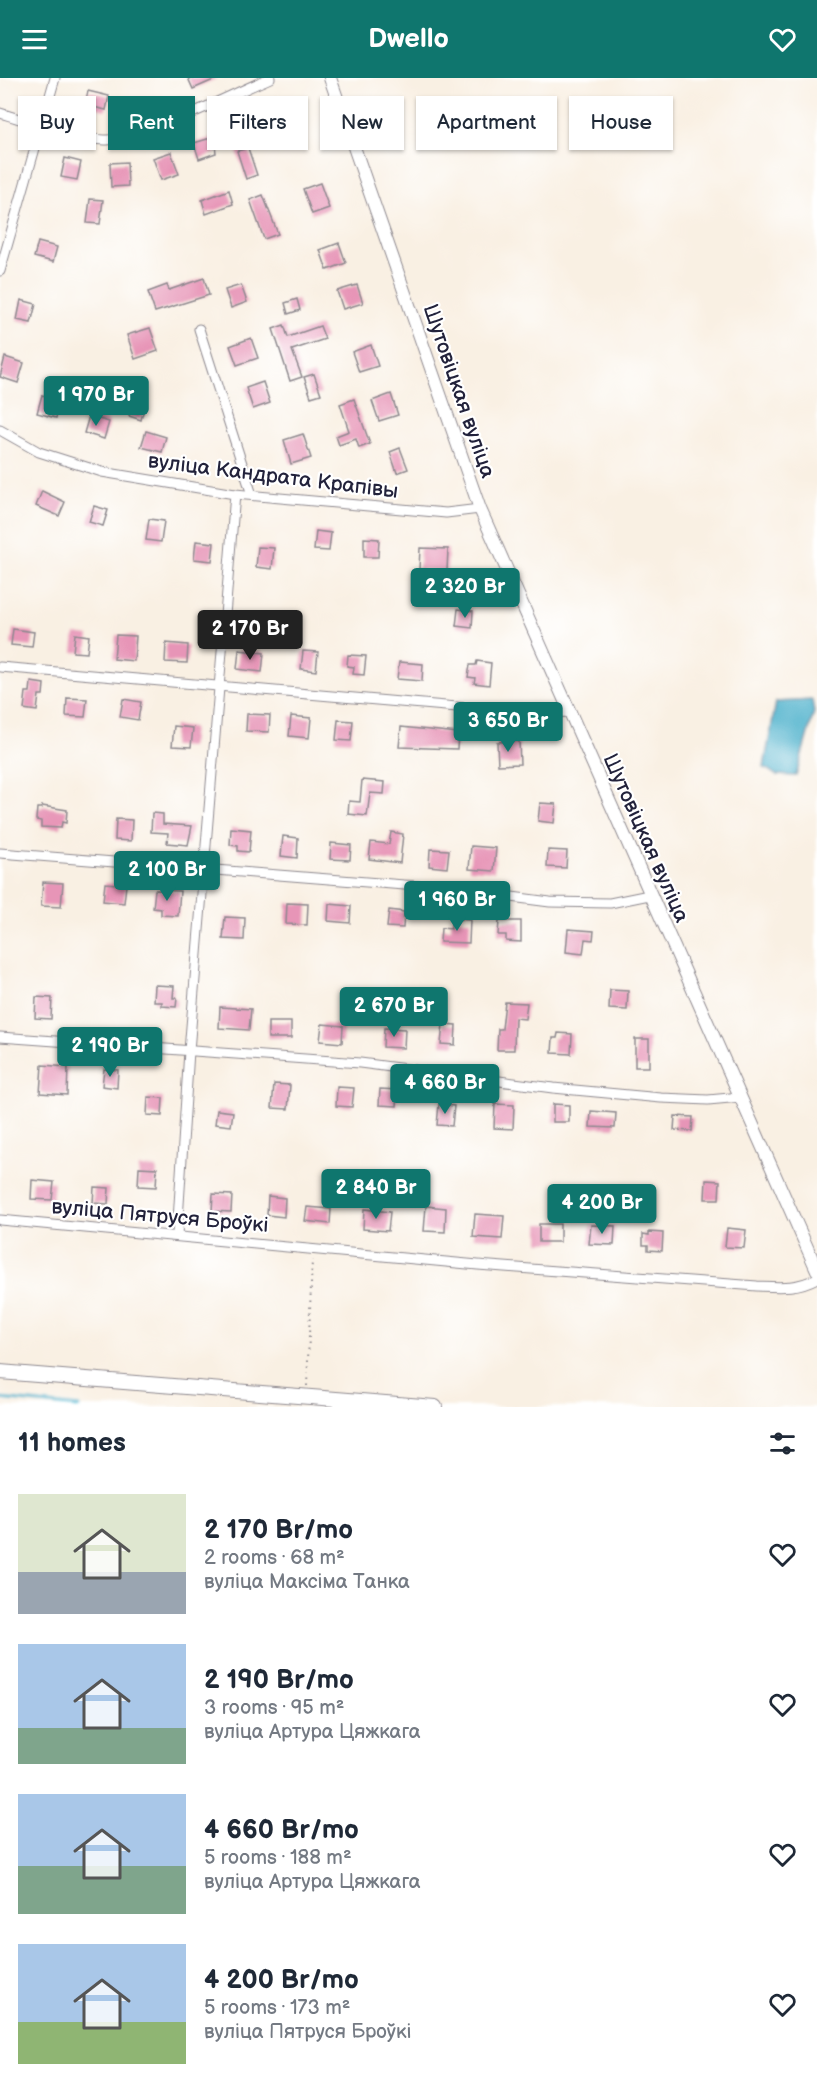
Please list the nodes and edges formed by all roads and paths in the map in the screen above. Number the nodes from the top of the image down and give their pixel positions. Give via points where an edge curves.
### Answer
1 (55, 78) edge
2 (270, 78) edge
3 (330, 78) edge
4 (50, 96) edge
5 (0, 113) edge
6 (18, 118) edge
7 (96, 138) edge
8 (34, 150) edge
9 (0, 271) edge
10 (199, 329) dead end
11 (0, 430) edge
12 (235, 494) junction
13 (252, 495) junction
14 (480, 509) junction
15 (0, 667) edge
16 (217, 687) junction
17 (568, 712) junction
18 (0, 853) edge
19 (204, 871) junction
20 (649, 895) junction
21 (0, 1037) edge
22 (189, 1051) junction
23 (741, 1096) junction
24 (0, 1220) edge
25 (177, 1236) junction
26 (312, 1248) junction
27 (817, 1270) edge
28 (817, 1278) edge
29 (0, 1372) edge
30 (306, 1396) junction
31 (435, 1407) edge

1 - 4 street
2 - 7 street via 156,126 107,140
3 - 14 main road, Шутовіцкая вуліца
5 - 6 street
8 - 9 street
10 - 13 street
11 - 12 street, вуліца Кандрата Крапівы via 39,452 80,466
12 - 13 street, вуліца Кандрата Крапівы
12 - 16 street
13 - 14 street, вуліца Кандрата Крапівы via 446,513
14 - 17 main road, Шутовіцкая вуліца
15 - 16 street
16 - 17 street via 537,714
16 - 19 street
17 - 20 main road, Шутовіцкая вуліца
18 - 19 street
19 - 20 street via 442,888 550,902 610,903
19 - 22 street
20 - 23 main road, Шутовіцкая вуліца
21 - 22 street
22 - 23 street via 360,1063 661,1098 708,1100
22 - 25 street
23 - 27 main road, Шутовіцкая вуліца
24 - 25 street, вуліца Пятруся Броўкі
25 - 26 street, вуліца Пятруся Броўкі
26 - 28 street, вуліца Пятруся Броўкі via 478,1265 789,1288
26 - 30 path
29 - 30 main road
30 - 31 main road

